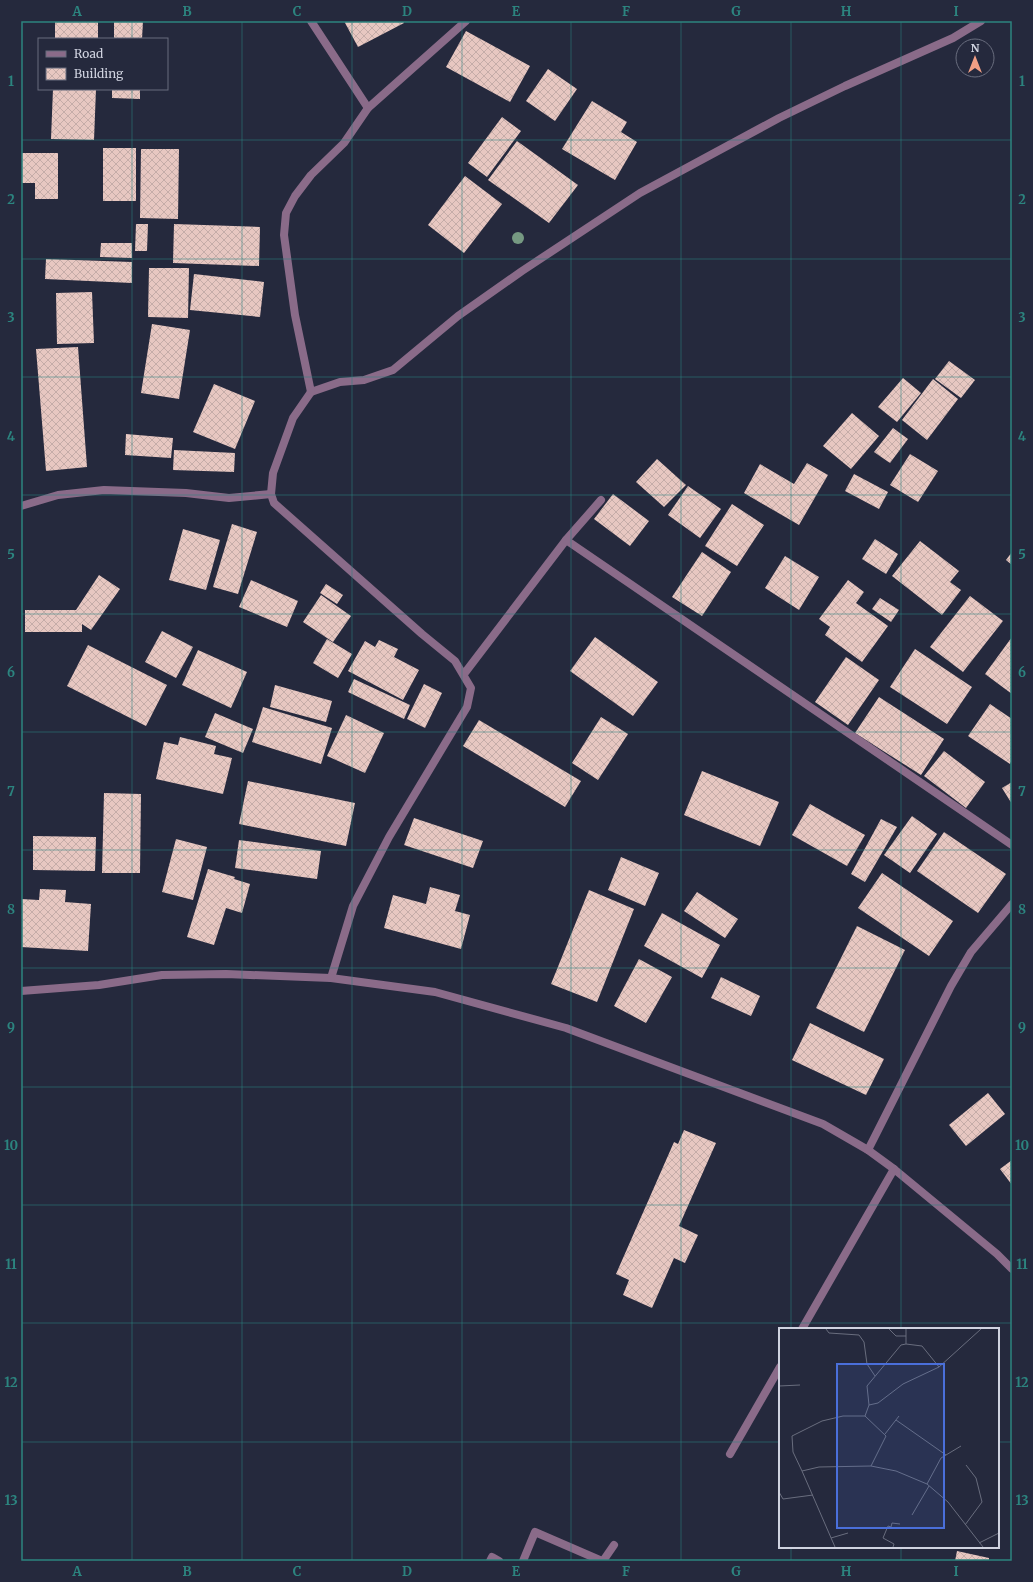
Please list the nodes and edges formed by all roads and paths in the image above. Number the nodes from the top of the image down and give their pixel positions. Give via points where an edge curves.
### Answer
1 (311, 21) edge
2 (466, 21) edge
3 (981, 21) edge
4 (368, 108) junction
5 (311, 392) junction
6 (271, 494) junction
7 (601, 500) dead end
8 (21, 506) edge
9 (566, 540) junction
10 (464, 674) junction
11 (1012, 845) edge
12 (1012, 904) edge
13 (331, 978) junction
14 (21, 991) edge
15 (868, 1150) junction
16 (894, 1169) junction
17 (1012, 1269) edge
18 (803, 1328) edge
19 (779, 1369) edge
20 (730, 1454) dead end
21 (614, 1545) dead end
22 (490, 1561) edge
23 (499, 1561) edge
24 (523, 1561) edge
25 (602, 1561) edge

1 - 4 street
2 - 4 street
3 - 5 street via 953,38 779,118 640,193 458,316 393,370 364,380 340,382
4 - 5 street via 344,143 311,175 286,213 284,235 295,315
5 - 6 street via 293,418 273,473
6 - 8 street via 229,498 186,493 104,490 58,495
6 - 10 street via 274,503 455,661
7 - 9 street
9 - 10 street
9 - 11 street
10 - 13 street via 471,688 467,707 389,837 353,906
12 - 15 street via 971,952 951,986
13 - 14 street via 162,974 99,985
13 - 15 street via 435,992 566,1028 823,1124
15 - 16 street
16 - 17 street
16 - 18 street
19 - 20 street
21 - 25 street
22 - 23 street via 492,1557
24 - 25 street via 535,1532

